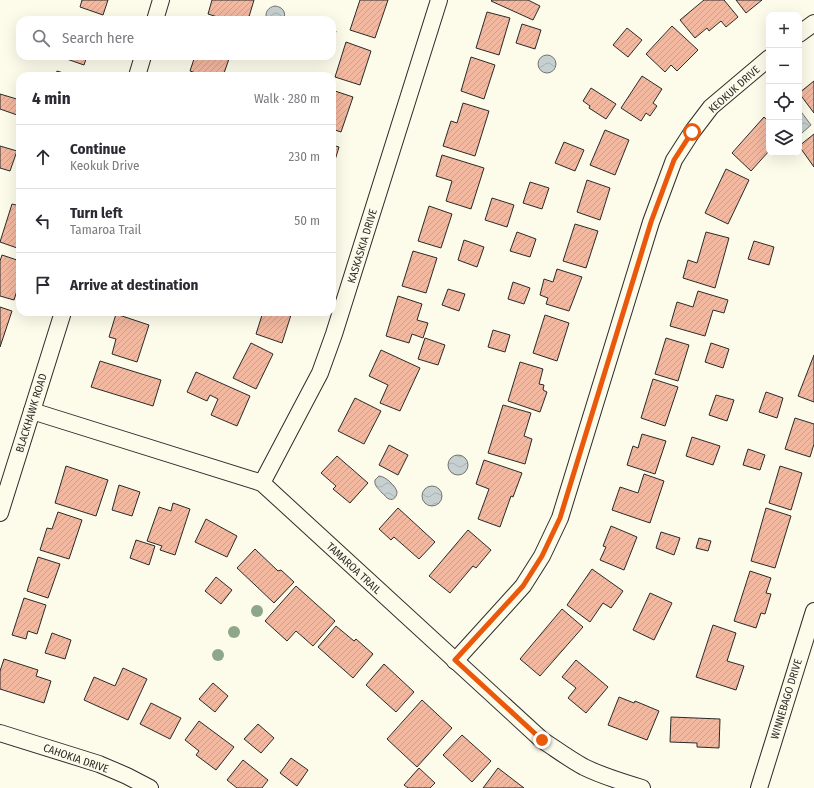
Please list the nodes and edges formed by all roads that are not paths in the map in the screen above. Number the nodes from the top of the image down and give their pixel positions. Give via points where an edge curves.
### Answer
1 (161, 0) edge
2 (439, 0) edge
3 (156, 16) edge
4 (814, 23) edge
5 (802, 32) edge
6 (142, 60) edge
7 (766, 61) edge
8 (138, 72) edge
9 (62, 316) edge
10 (32, 411) junction
11 (262, 483) junction
12 (0, 513) edge
13 (814, 611) edge
14 (455, 660) junction
15 (0, 733) edge
16 (150, 788) edge
17 (642, 788) edge
18 (759, 788) edge

1 - 3 street
2 - 11 street, KASKASKIA DRIVE via 320,373
4 - 5 street
6 - 8 street
7 - 14 street, KEOKUK DRIVE via 711,107 674,160 651,222 560,518 542,556 523,586
9 - 10 street, BLACKHAWK ROAD
10 - 11 street, TAMAROA TRAIL
10 - 12 street, BLACKHAWK ROAD
11 - 14 street, TAMAROA TRAIL
13 - 18 street, WINNEBAGO DRIVE
14 - 17 street, TAMAROA TRAIL via 542,740 564,756 610,778
15 - 16 street, CAHOKIA DRIVE via 99,764

